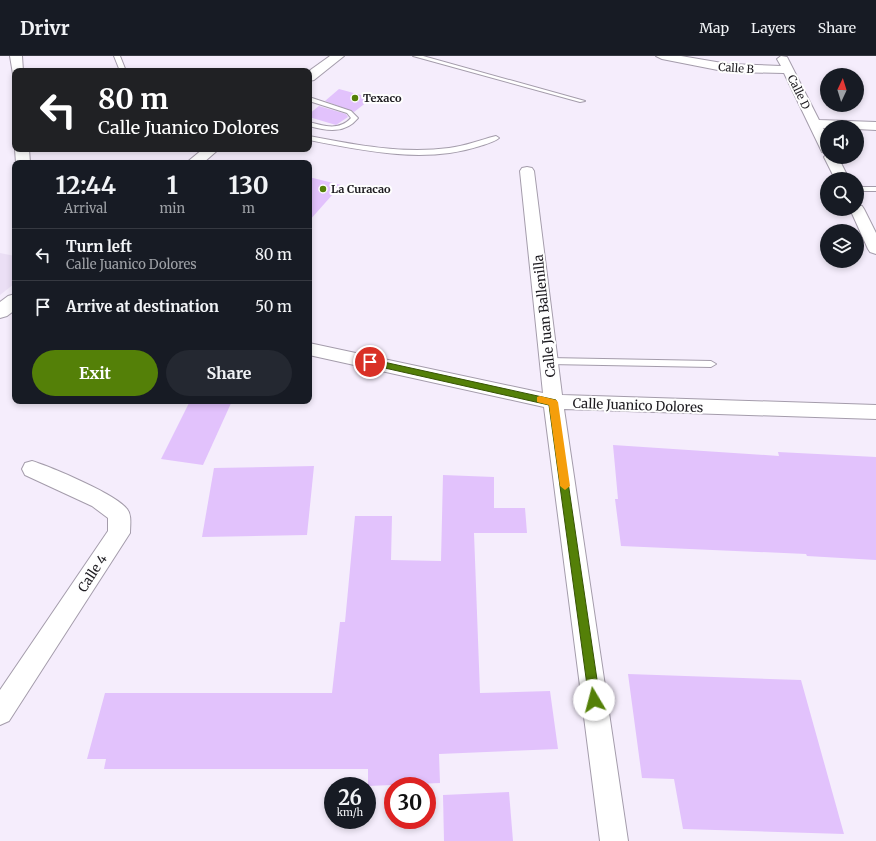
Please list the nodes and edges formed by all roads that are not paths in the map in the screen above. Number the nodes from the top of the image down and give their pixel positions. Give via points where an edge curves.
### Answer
1 (16, 56) edge
2 (117, 56) edge
3 (338, 56) edge
4 (416, 56) edge
5 (662, 56) edge
6 (782, 56) edge
7 (678, 58) edge
8 (17, 68) edge
9 (122, 68) edge
10 (788, 70) junction
11 (312, 75) edge
12 (312, 100) edge
13 (582, 101) dead end
14 (815, 124) junction
15 (312, 125) edge
16 (876, 126) edge
17 (820, 134) edge
18 (496, 138) dead end
19 (312, 139) edge
20 (209, 152) edge
21 (201, 160) edge
22 (528, 171) dead end
23 (864, 189) edge
24 (876, 189) edge
25 (860, 216) edge
26 (876, 249) edge
27 (12, 302) edge
28 (0, 312) edge
29 (312, 350) edge
30 (549, 361) junction
31 (711, 364) dead end
32 (553, 402) junction
33 (876, 412) edge
34 (32, 469) dead end
35 (0, 712) edge
36 (614, 841) edge

1 - 8 street
2 - 9 lane
3 - 11 main road
4 - 13 lane
5 - 7 street, Calle B
6 - 10 street, Calle D
7 - 10 street, Calle B via 728,68
10 - 14 street, Calle D
12 - 15 lane via 349,112 355,118 345,127 328,128
14 - 16 street
14 - 17 street, Calle D
18 - 19 lane via 481,144 437,153 390,153
20 - 21 main road
22 - 30 street, Calle Juan Ballenilla
23 - 24 lane
25 - 26 street
27 - 28 main road
29 - 32 street, Calle Juanico Dolores
30 - 31 lane
30 - 32 street, Calle Juan Ballenilla
32 - 33 street, Calle Juanico Dolores
32 - 36 street, Calle Juan Ballenilla
34 - 35 street, Calle 4 via 99,500 119,514 119,533

